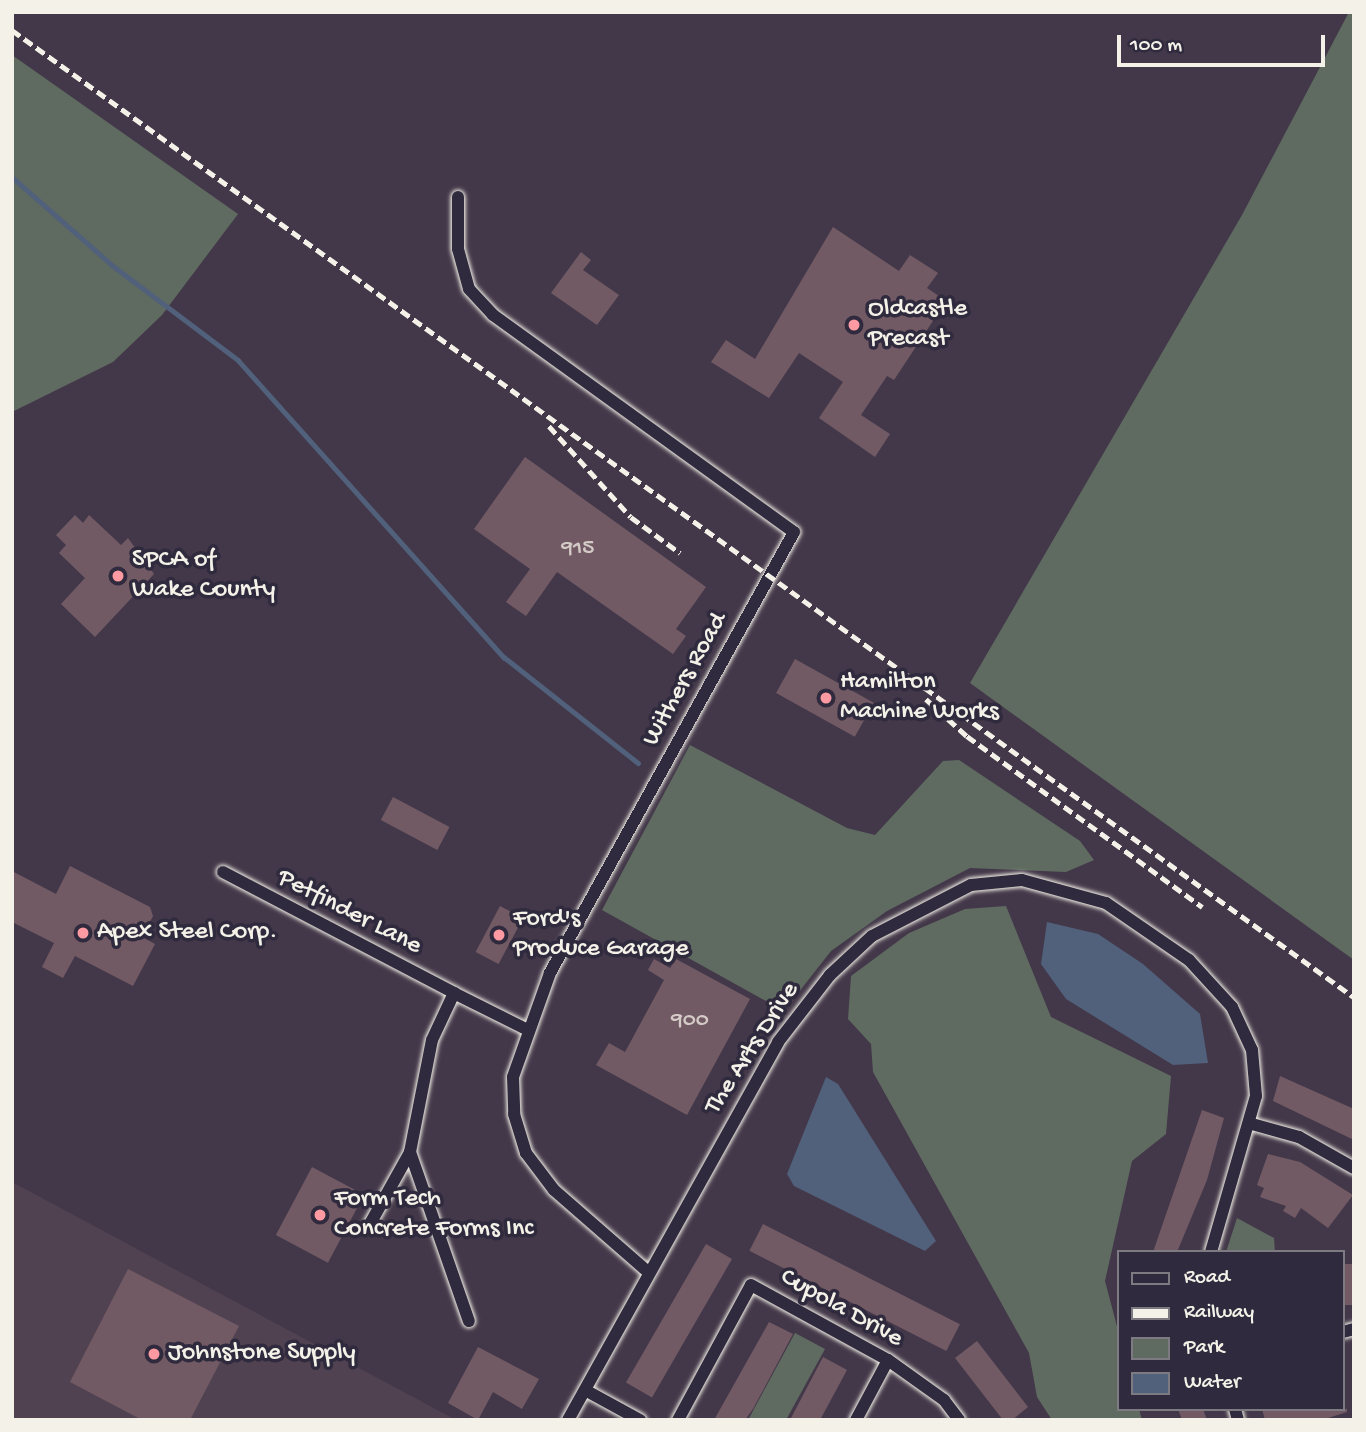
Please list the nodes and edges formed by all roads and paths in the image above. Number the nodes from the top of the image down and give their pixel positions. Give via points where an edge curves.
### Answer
1 (458, 197) dead end
2 (223, 872) dead end
3 (454, 993) junction
4 (526, 1030) junction
5 (1252, 1125) junction
6 (410, 1152) junction
7 (1354, 1168) edge
8 (370, 1224) dead end
9 (1212, 1250) edge
10 (647, 1271) junction
11 (469, 1321) dead end
12 (888, 1360) junction
13 (585, 1391) junction
14 (568, 1420) edge
15 (640, 1420) edge
16 (678, 1420) edge
17 (856, 1420) edge
18 (959, 1420) edge

1 - 4 street, Withers Road via 458,248 469,289 494,315 793,533 550,974
2 - 3 street, Petfinder Lane
3 - 4 street, Petfinder Lane
3 - 6 street via 432,1040
4 - 10 street, Withers Road via 513,1077 514,1114 526,1153 554,1190
5 - 7 street via 1299,1138
5 - 9 street, The Arts Drive
5 - 10 street, The Arts Drive via 1252,1050 1232,1007 1189,960 1106,903 1065,887 1022,880 971,885 872,936 830,975 778,1042
6 - 8 street
6 - 11 street
10 - 13 street, The Arts Drive
12 - 16 street, Cupola Drive via 751,1285
12 - 17 street
12 - 18 street, Cupola Drive via 944,1400
13 - 14 street, The Arts Drive
13 - 15 street

